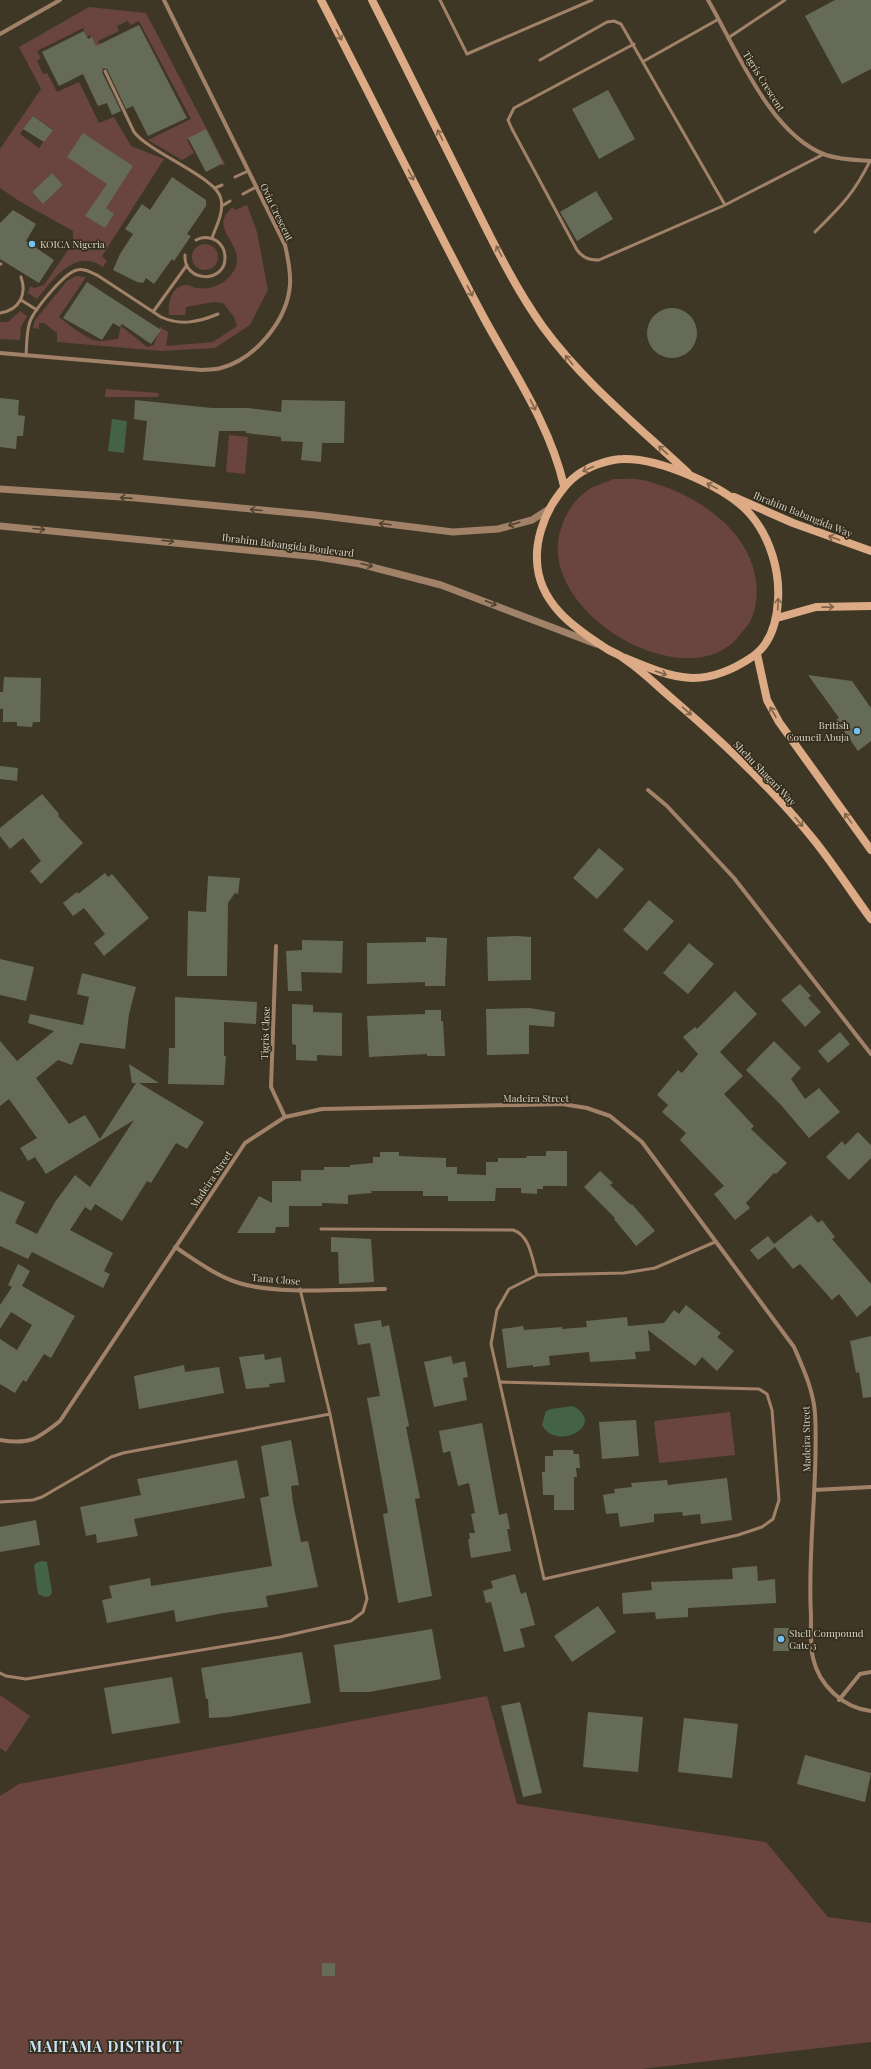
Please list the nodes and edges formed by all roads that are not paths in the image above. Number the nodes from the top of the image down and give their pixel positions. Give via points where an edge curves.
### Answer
1 (60, 0) edge
2 (164, 0) edge
3 (321, 0) edge
4 (372, 0) edge
5 (440, 0) edge
6 (592, 0) edge
7 (785, 0) edge
8 (710, 1) edge
9 (717, 20) junction
10 (0, 34) edge
11 (728, 38) junction
12 (634, 44) junction
13 (540, 60) dead end
14 (644, 61) junction
15 (105, 70) dead end
16 (824, 154) junction
17 (870, 161) edge
18 (248, 171) junction
19 (235, 178) dead end
20 (222, 184) dead end
21 (256, 187) junction
22 (215, 188) junction
23 (243, 194) dead end
24 (230, 201) dead end
25 (725, 205) junction
26 (222, 206) junction
27 (815, 232) dead end
28 (212, 238) junction
29 (196, 240) dead end
30 (185, 255) dead end
31 (186, 265) junction
32 (21, 277) dead end
33 (21, 300) junction
34 (37, 310) junction
35 (153, 312) junction
36 (0, 313) edge
37 (218, 314) dead end
38 (0, 353) edge
39 (26, 356) junction
40 (692, 476) junction
41 (564, 486) junction
42 (0, 489) edge
43 (728, 494) junction
44 (549, 510) junction
45 (0, 526) edge
46 (871, 551) edge
47 (871, 606) edge
48 (777, 618) junction
49 (607, 649) junction
50 (757, 654) junction
51 (625, 658) junction
52 (648, 790) dead end
53 (871, 850) edge
54 (871, 919) edge
55 (276, 946) dead end
56 (871, 1054) edge
57 (285, 1117) junction
58 (321, 1229) dead end
59 (715, 1242) junction
60 (175, 1247) junction
61 (537, 1275) junction
62 (300, 1289) junction
63 (385, 1289) dead end
64 (501, 1382) junction
65 (330, 1414) junction
66 (0, 1440) edge
67 (871, 1487) edge
68 (814, 1490) junction
69 (0, 1502) edge
70 (871, 1672) edge
71 (0, 1673) edge
72 (839, 1700) junction
73 (871, 1711) edge

1 - 10 street
2 - 18 street, Ovia Crescent
3 -> 41 main road via 484,318 526,391 550,439
40 -> 4 main road via 609,402 543,327 487,230
5 - 6 lane via 467,54
7 - 11 lane
8 - 9 street, Tigris Crescent
9 - 11 street, Tigris Crescent
9 - 14 lane
11 - 16 street, Tigris Crescent via 774,116 803,142
12 - 13 lane via 621,24 607,22
12 - 14 lane
12 - 25 lane via 514,108 508,120 577,250 583,257 599,260
14 - 25 lane
15 - 22 lane via 140,140
16 - 17 street, Tigris Crescent via 840,159
16 - 25 lane
17 - 27 lane via 859,184 842,206
18 - 19 lane
18 - 21 street, Ovia Crescent
20 - 22 lane
21 - 23 lane
21 - 39 street, Ovia Crescent via 285,245 290,269 290,287 285,306 276,324 251,353 220,368 202,370
22 - 26 lane via 221,197
24 - 26 lane
26 - 28 lane
28 - 29 lane
28 - 31 lane via 225,253 220,271 202,277 190,271
30 - 31 lane
31 - 35 lane
32 - 33 lane via 24,292
33 - 34 lane
33 - 36 lane via 9,311
34 - 35 lane via 69,273 87,270
34 - 39 lane via 29,325
35 - 37 lane via 171,322 203,320
38 - 39 street, Ovia Crescent
40 -> 41 main road via 660,465 623,459 590,467 570,479
43 -> 40 main road
41 - 44 main road
44 -> 42 street via 532,520 498,529 453,532 316,515
46 -> 43 main road, Ibrahim Babangida Way via 793,523
48 -> 43 main road via 777,568 765,538 751,515
44 - 49 main road via 537,559 540,581 550,603 560,614
45 -> 49 street, Ibrahim Babangida Boulevard via 318,557 360,564 441,585
48 -> 47 main road via 816,607
48 - 50 main road via 771,635
49 - 51 main road
51 -> 50 main road via 664,674 692,679 719,675
53 -> 50 main road via 779,722 767,700
51 -> 54 main road, Shehu Shagari Way via 706,728 781,802 815,841
52 - 56 street via 667,806 734,878
55 - 57 street, Tigris Close via 271,1087
57 - 59 street, Madeira Street via 322,1109 562,1104 587,1108 610,1116 642,1142
57 - 60 street, Madeira Street via 245,1143
58 - 61 lane via 513,1230 525,1237
59 - 61 lane via 655,1268 624,1273
59 - 68 street, Madeira Street via 794,1347 810,1385 815,1412
60 - 62 street, Tana Close via 214,1272 239,1283
60 - 66 street, Madeira Street via 60,1421 37,1438 17,1443
61 - 64 lane via 509,1289 497,1310 491,1344
62 - 63 street, Tana Close
62 - 65 lane
64 - 64 lane via 544,1579 738,1535 762,1527 773,1519 779,1500 772,1410 767,1394 759,1388
65 - 69 lane via 123,1453 42,1497
65 - 71 lane via 367,1599 363,1612 351,1621 280,1637 86,1670 26,1679
67 - 68 street
68 - 72 street, Madeira Street via 810,1594 812,1658 822,1680
70 - 72 street via 860,1674
72 - 73 street

